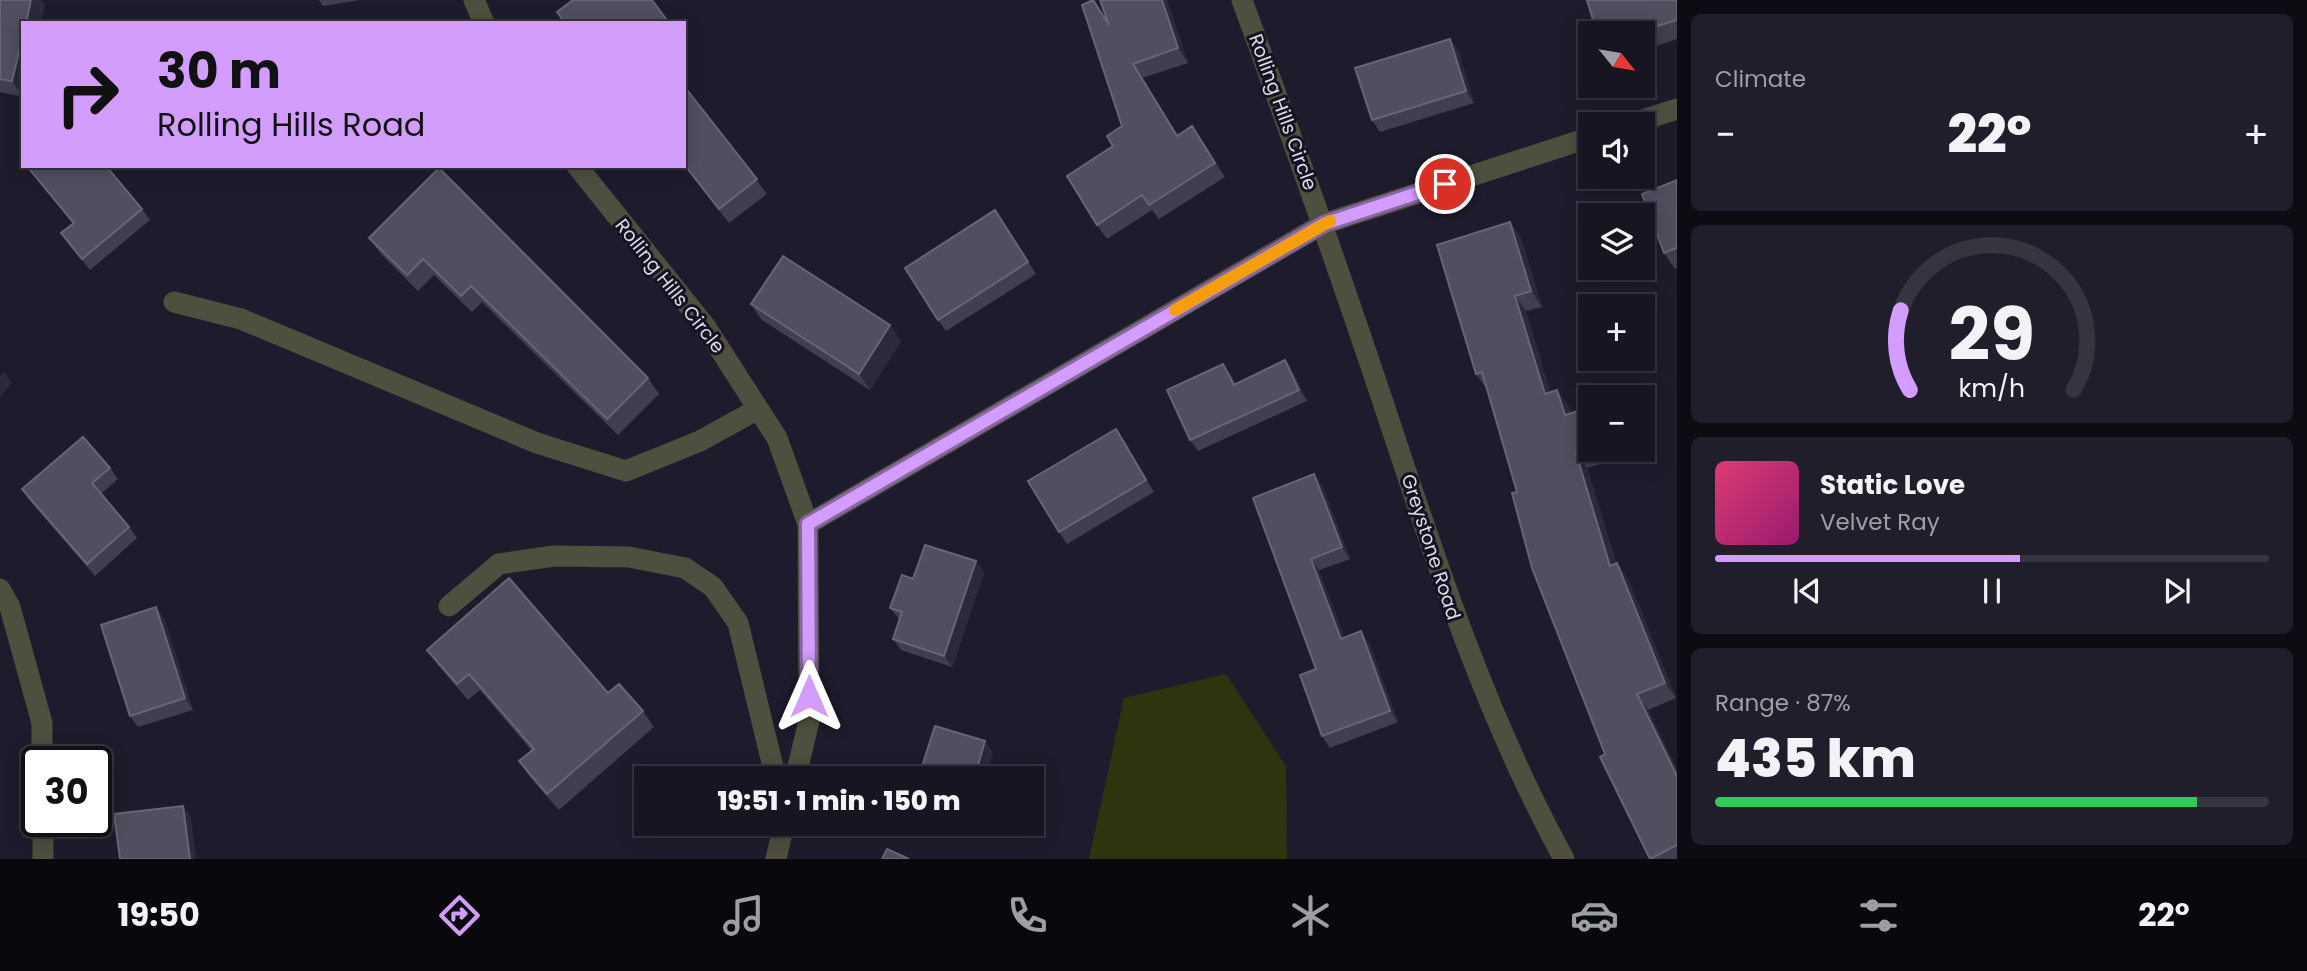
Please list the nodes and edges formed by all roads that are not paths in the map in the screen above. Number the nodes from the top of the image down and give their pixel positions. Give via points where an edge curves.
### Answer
1 (474, 0) edge
2 (1242, 0) edge
3 (483, 21) edge
4 (1677, 109) edge
5 (1655, 116) edge
6 (1578, 141) edge
7 (580, 168) edge
8 (1324, 224) junction
9 (174, 302) dead end
10 (758, 409) junction
11 (808, 524) junction
12 (0, 589) edge
13 (449, 606) dead end
14 (42, 746) edge
15 (773, 766) edge
16 (798, 766) edge
17 (781, 836) edge
18 (43, 837) edge
19 (43, 859) edge
20 (776, 859) edge
21 (1564, 859) edge

1 - 3 street
2 - 8 street, Rolling Hills Circle
4 - 5 street
6 - 8 street
7 - 10 street, Rolling Hills Circle via 705,326
8 - 11 street
8 - 21 street, Greystone Road via 1461,636 1530,797
9 - 10 street via 241,318 537,443 626,471 700,441
10 - 11 street, Rolling Hills Circle via 777,438
11 - 16 street, Rolling Hills Circle via 809,721
12 - 14 street via 10,607 42,723
13 - 15 street via 499,564 554,556 629,556 685,568 713,587 738,623
17 - 20 street
18 - 19 street

